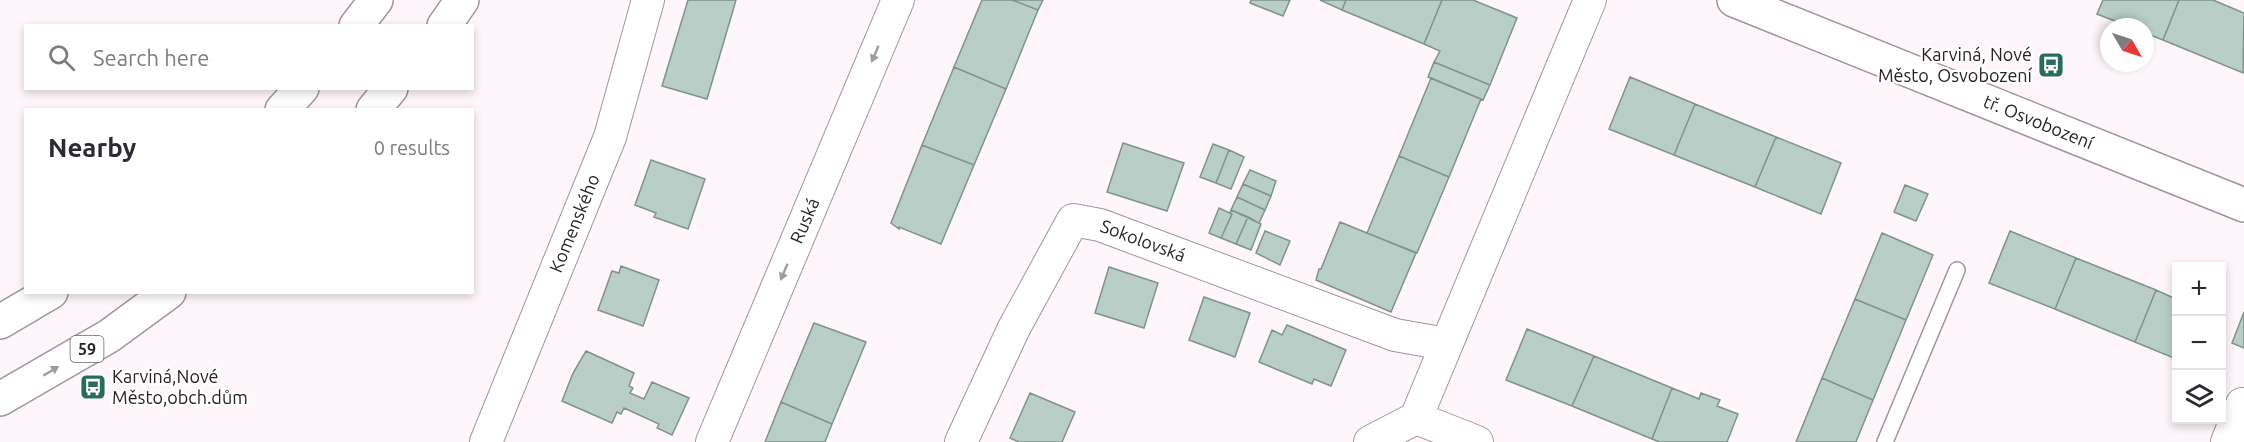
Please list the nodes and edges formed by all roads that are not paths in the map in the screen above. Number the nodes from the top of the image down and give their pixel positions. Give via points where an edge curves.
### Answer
1 (376, 0) edge
2 (462, 0) edge
3 (648, 0) edge
4 (898, 0) edge
5 (1590, 0) edge
6 (1734, 0) edge
7 (358, 24) edge
8 (445, 24) edge
9 (300, 90) edge
10 (389, 90) edge
11 (284, 108) edge
12 (375, 108) edge
13 (2244, 205) edge
14 (1957, 270) dead end
15 (48, 294) edge
16 (167, 294) edge
17 (0, 322) edge
18 (1446, 344) junction
19 (0, 399) edge
20 (2242, 404) dead end
21 (1416, 418) junction
22 (486, 442) edge
23 (712, 442) edge
24 (961, 442) edge
25 (1370, 442) edge
26 (1477, 442) edge
27 (1885, 442) edge
28 (2227, 442) edge

1 - 7 street
2 - 8 street
3 - 22 street, Komenského via 610,137
4 -> 23 street, Ruská
5 - 18 street
6 - 13 street, tř. Osvobození
9 - 11 street
10 - 12 street
14 - 27 lane
15 - 17 street
19 -> 16 street, 59 via 109,336
18 - 21 street
18 - 24 street, Sokolovská via 1395,335 1100,225 1073,220 1014,328
20 - 28 street
21 - 25 street
21 - 26 street

